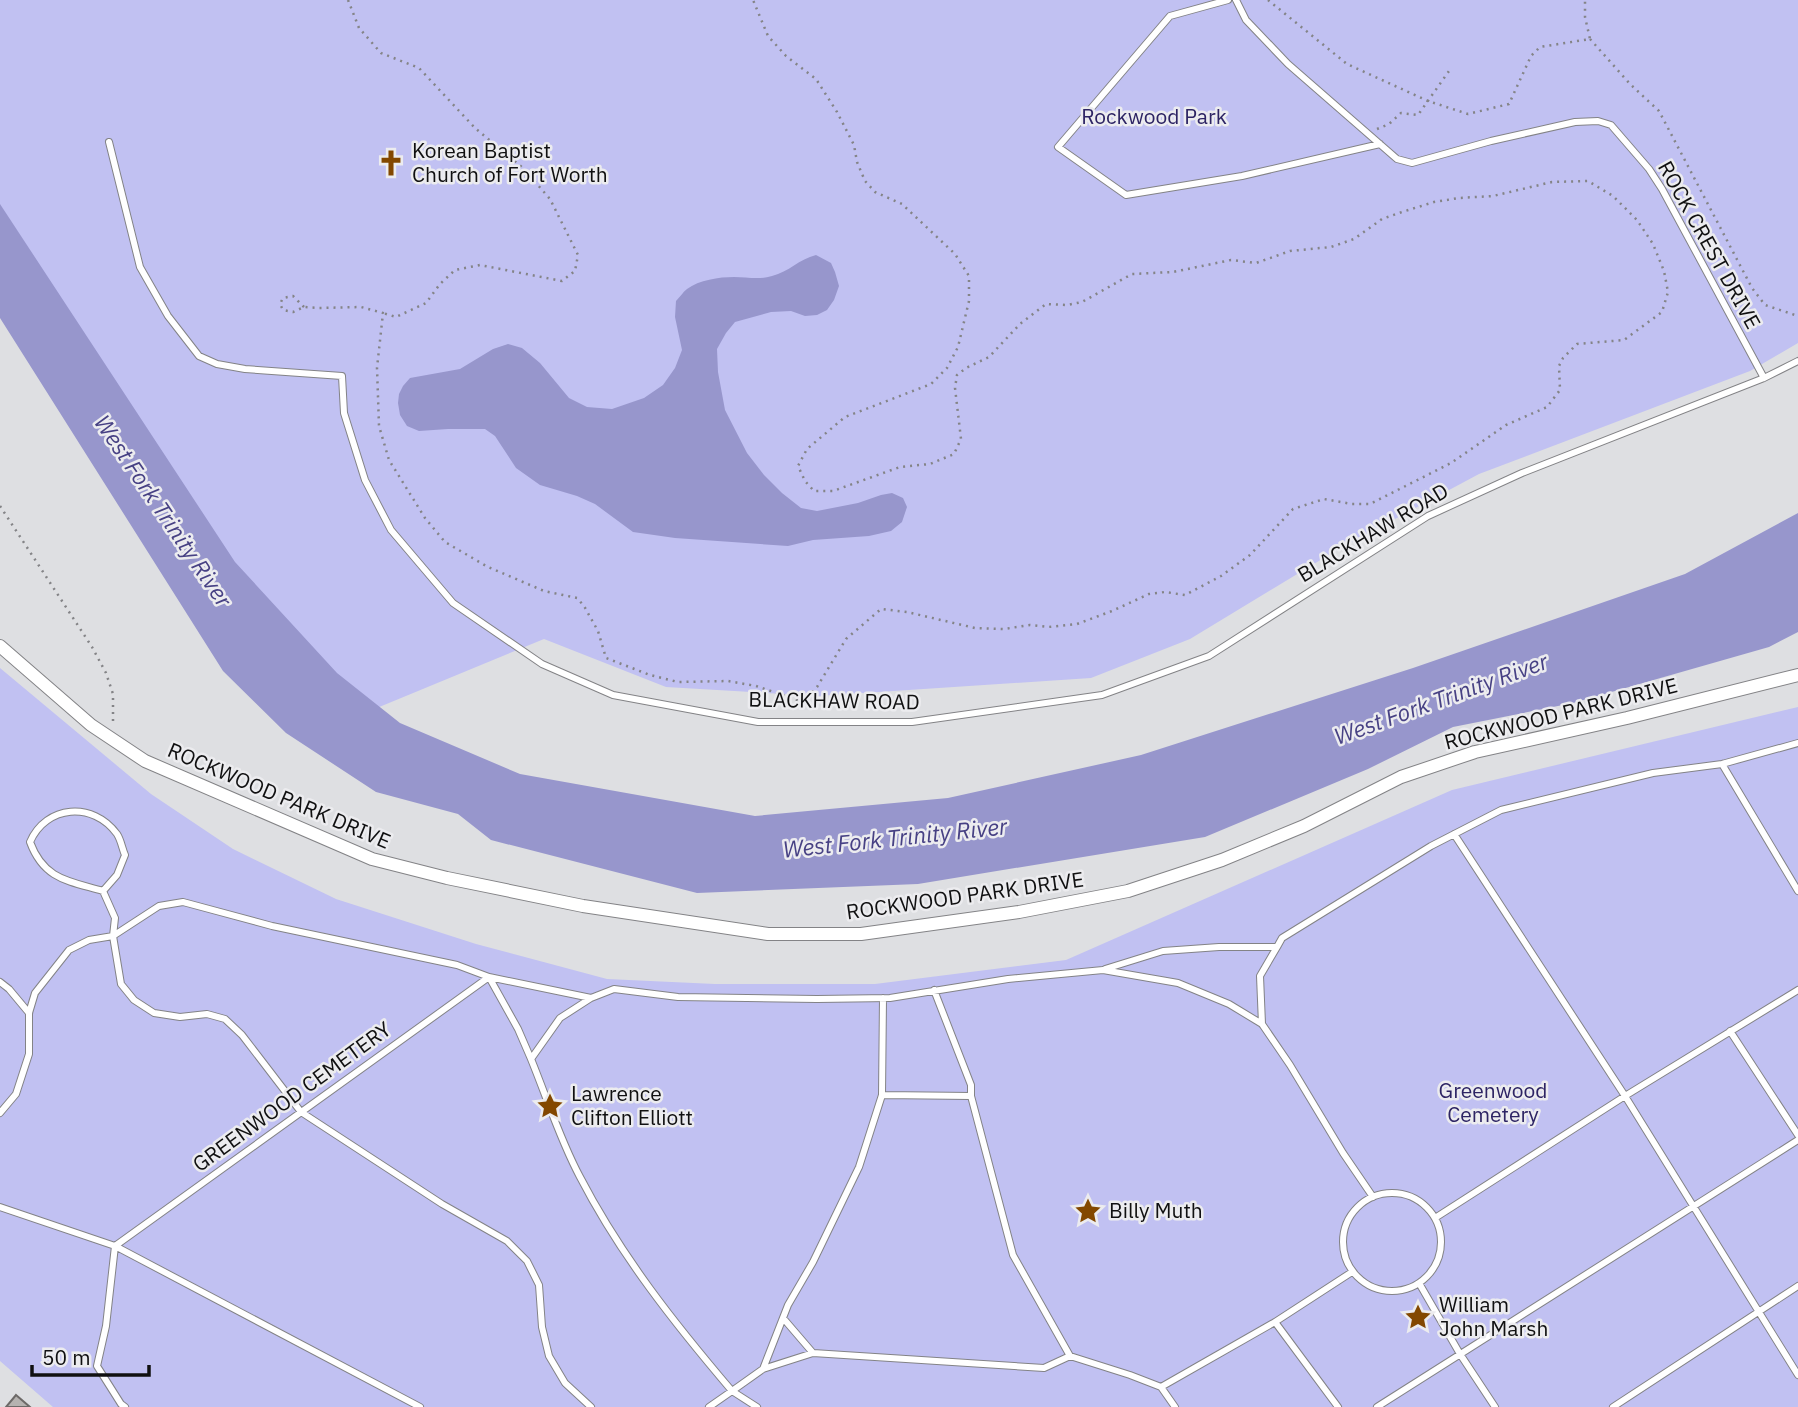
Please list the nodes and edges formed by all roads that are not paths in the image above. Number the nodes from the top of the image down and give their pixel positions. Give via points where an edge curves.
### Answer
1 (1228, 0) edge
2 (1236, 0) edge
3 (109, 142) dead end
4 (1380, 144) junction
5 (1798, 361) edge
6 (1764, 378) junction
7 (0, 646) edge
8 (1798, 676) edge
9 (1798, 743) edge
10 (1722, 764) junction
11 (1454, 834) junction
12 (103, 891) junction
13 (1798, 891) edge
14 (113, 936) junction
15 (1277, 947) junction
16 (1103, 970) junction
17 (489, 977) junction
18 (0, 982) edge
19 (934, 990) junction
20 (1798, 990) edge
21 (591, 998) junction
22 (883, 998) junction
23 (29, 1013) junction
24 (1262, 1024) junction
25 (1730, 1031) junction
26 (531, 1059) junction
27 (882, 1095) junction
28 (971, 1096) junction
29 (1625, 1096) junction
30 (301, 1112) junction
31 (0, 1113) edge
32 (1798, 1138) edge
33 (1373, 1197) junction
34 (1693, 1206) junction
35 (0, 1207) edge
36 (1435, 1218) junction
37 (115, 1246) junction
38 (1352, 1272) junction
39 (1419, 1283) junction
40 (1798, 1286) edge
41 (1758, 1311) junction
42 (783, 1318) junction
43 (1275, 1322) junction
44 (813, 1353) junction
45 (1460, 1354) junction
46 (1070, 1356) junction
47 (763, 1369) junction
48 (1798, 1375) edge
49 (1161, 1387) junction
50 (732, 1391) junction
51 (125, 1407) edge
52 (420, 1407) edge
53 (591, 1407) edge
54 (709, 1407) edge
55 (757, 1407) edge
56 (1175, 1407) edge
57 (1338, 1407) edge
58 (1377, 1407) edge
59 (1494, 1407) edge
60 (1613, 1407) edge

1 - 4 lane via 1170,16 1058,147 1126,195 1242,176
2 - 4 lane, ROCK CREST DRIVE via 1246,20 1288,64
3 - 6 lane, BLACKHAW ROAD via 140,267 168,316 199,356 217,364 342,376 344,413 365,480 391,530 453,603 542,664 613,695 758,722 912,722 1102,695 1209,656 1428,516 1522,473
4 - 6 lane, ROCK CREST DRIVE via 1397,159 1412,163 1575,122 1611,125 1662,189
5 - 6 lane
7 - 8 street, ROCKWOOD PARK DRIVE via 91,725 145,761 373,859 583,906 768,934 861,934 1128,891 1222,860 1304,826 1401,777 1475,752
9 - 10 lane
10 - 11 lane via 1653,773 1502,810
10 - 13 lane
11 - 15 lane via 1332,905 1282,938
11 - 29 lane
12 - 12 lane via 117,876 125,855 118,835 85,812 54,815 43,822 30,842 41,865 55,876
12 - 14 lane via 115,918
14 - 17 lane via 159,906 183,902 457,965
14 - 23 lane via 69,950 35,993
14 - 30 lane via 121,984 134,1000 154,1013 225,1019
15 - 16 lane via 1163,951
15 - 24 lane via 1260,976
16 - 19 lane
16 - 24 lane via 1178,983
17 - 21 lane
17 - 26 lane
17 - 30 lane, GREENWOOD CEMETERY
18 - 23 lane
19 - 22 lane
19 - 28 lane via 971,1085
20 - 25 lane
21 - 22 lane via 614,989 678,997
21 - 26 lane via 560,1017
22 - 27 lane
23 - 31 lane via 29,1054 16,1094
24 - 33 lane
25 - 29 lane
25 - 32 lane
26 - 50 lane via 579,1175 604,1220 656,1298
27 - 28 lane
27 - 42 lane via 859,1167
28 - 46 lane via 1013,1255
29 - 34 lane
29 - 36 lane
30 - 37 lane, GREENWOOD CEMETERY
30 - 53 lane via 507,1241 527,1261 539,1285 550,1356 565,1383
32 - 34 lane
33 - 36 lane via 1408,1195
33 - 38 lane via 1354,1210 1343,1231 1344,1255
34 - 41 lane
34 - 45 lane
35 - 37 lane
36 - 39 lane via 1440,1254
37 - 51 lane via 97,1366
37 - 52 lane
38 - 39 lane via 1366,1285 1391,1292
38 - 43 lane
39 - 45 lane
40 - 41 lane
41 - 48 lane
41 - 60 lane
42 - 44 lane
42 - 47 lane
43 - 49 lane
43 - 57 lane
44 - 46 lane via 1044,1368
44 - 47 lane
45 - 58 lane
45 - 59 lane
46 - 49 lane
47 - 50 lane
49 - 56 lane
50 - 54 lane
50 - 55 lane

